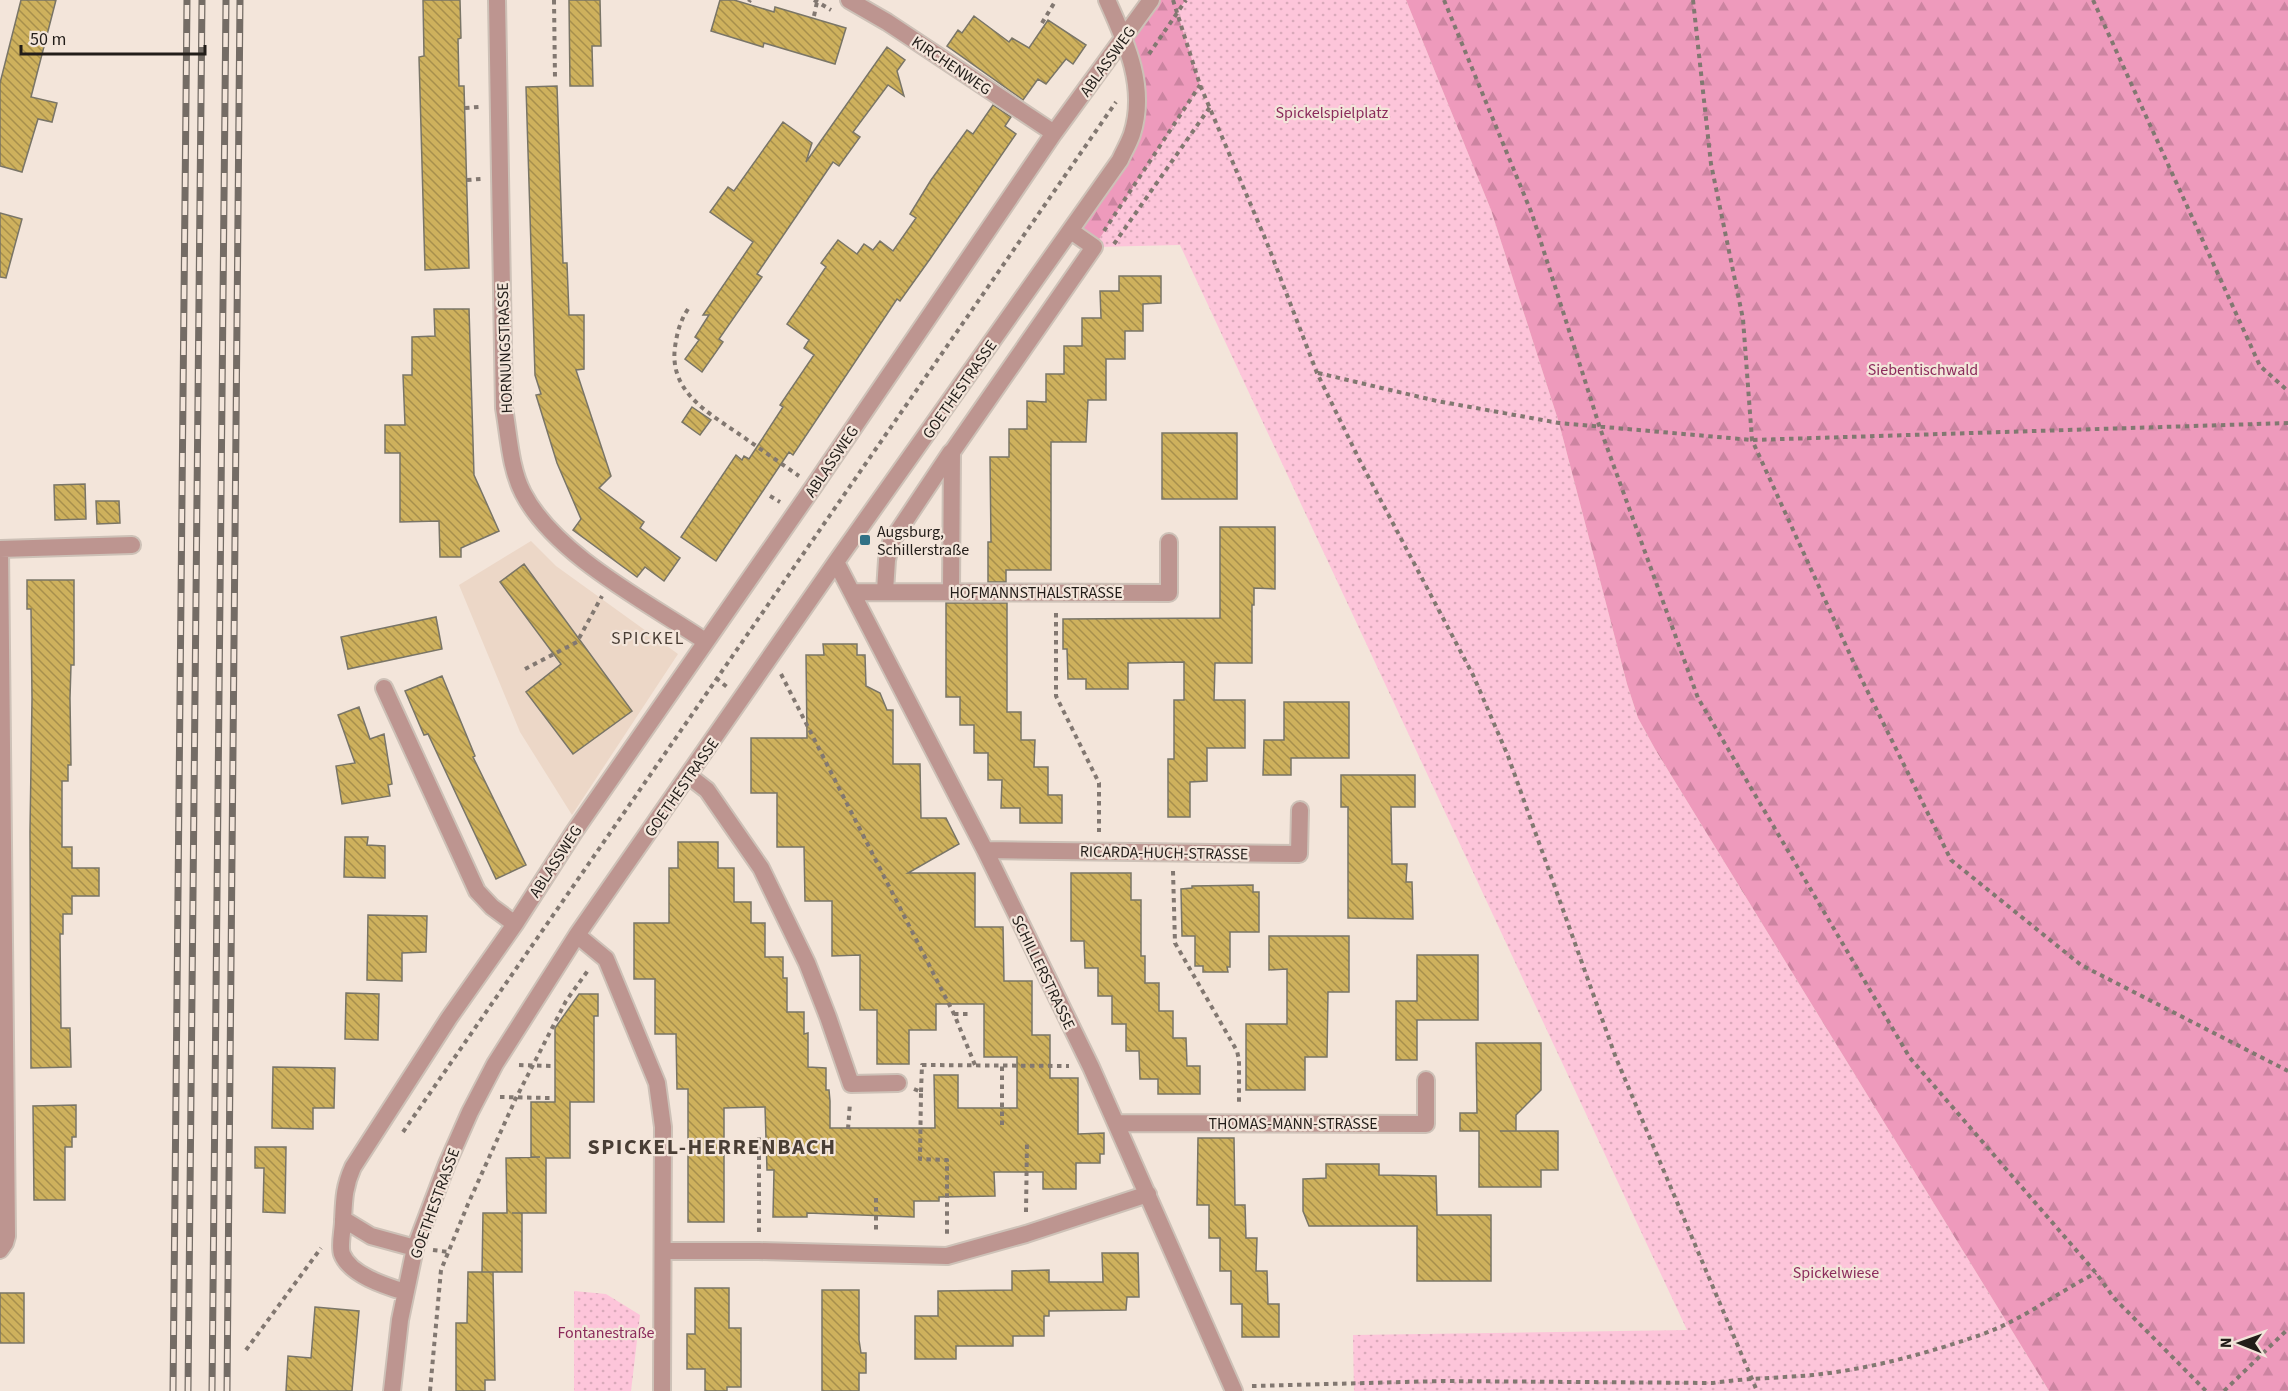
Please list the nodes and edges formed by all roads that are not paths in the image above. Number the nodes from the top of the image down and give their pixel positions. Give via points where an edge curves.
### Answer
1 (497, 0) edge
2 (849, 0) edge
3 (1107, 0) edge
4 (1151, 0) edge
5 (1125, 38) junction
6 (1054, 133) junction
7 (1071, 231) junction
8 (952, 452) junction
9 (1169, 542) dead end
10 (132, 545) dead end
11 (0, 549) edge
12 (836, 562) junction
13 (885, 591) junction
14 (852, 592) junction
15 (951, 592) junction
16 (705, 641) junction
17 (384, 688) dead end
18 (688, 776) junction
19 (1300, 810) dead end
20 (985, 850) junction
21 (515, 924) junction
22 (577, 935) junction
23 (1426, 1080) dead end
24 (898, 1083) road end
25 (1117, 1123) junction
26 (1148, 1194) junction
27 (343, 1219) junction
28 (415, 1248) junction
29 (0, 1250) edge
30 (663, 1251) junction
31 (405, 1292) junction
32 (1233, 1389) edge
33 (392, 1391) edge
34 (662, 1391) edge

1 - 16 street, HORNUNGSTRASSE via 504,408 522,491 538,518 572,551
2 - 6 street, KIRCHENWEG
3 - 5 street, GOETHESTRASSE
4 - 5 street, ABLASSWEG
5 - 6 street, ABLASSWEG
5 - 7 street, GOETHESTRASSE via 1135,75 1137,103 1132,133 1120,160
6 - 16 street, ABLASSWEG
7 - 8 street, GOETHESTRASSE via 1094,247
7 - 12 street, GOETHESTRASSE
8 - 13 street, GOETHESTRASSE via 891,542
8 - 15 street, GOETHESTRASSE
9 - 15 street, HOFMANNSTHALSTRASSE via 1169,593
10 - 11 street
11 - 29 street via 7,1236
12 - 14 street, SCHILLERSTRASSE
12 - 18 street, GOETHESTRASSE
13 - 14 street, HOFMANNSTHALSTRASSE
13 - 15 street, HOFMANNSTHALSTRASSE
14 - 20 street, SCHILLERSTRASSE
16 - 21 street, ABLASSWEG
17 - 21 street via 477,891
18 - 22 street, GOETHESTRASSE
18 - 24 street via 707,790 761,868 807,963 850,1084
19 - 20 street, RICARDA-HUCH-STRASSE via 1299,854
20 - 25 street, SCHILLERSTRASSE
21 - 27 street, ABLASSWEG via 353,1167 344,1186
22 - 28 street, GOETHESTRASSE via 495,1064 447,1164
22 - 30 street via 606,959 657,1083 663,1127
23 - 25 street, THOMAS-MANN-STRASSE via 1425,1124
25 - 26 street, SCHILLERSTRASSE
26 - 30 street via 946,1256
26 - 32 street, SCHILLERSTRASSE
27 - 28 street via 371,1236
27 - 31 street, ABLASSWEG via 342,1253 350,1265 380,1284
28 - 31 street, GOETHESTRASSE
30 - 34 street
31 - 33 street, GOETHESTRASSE

